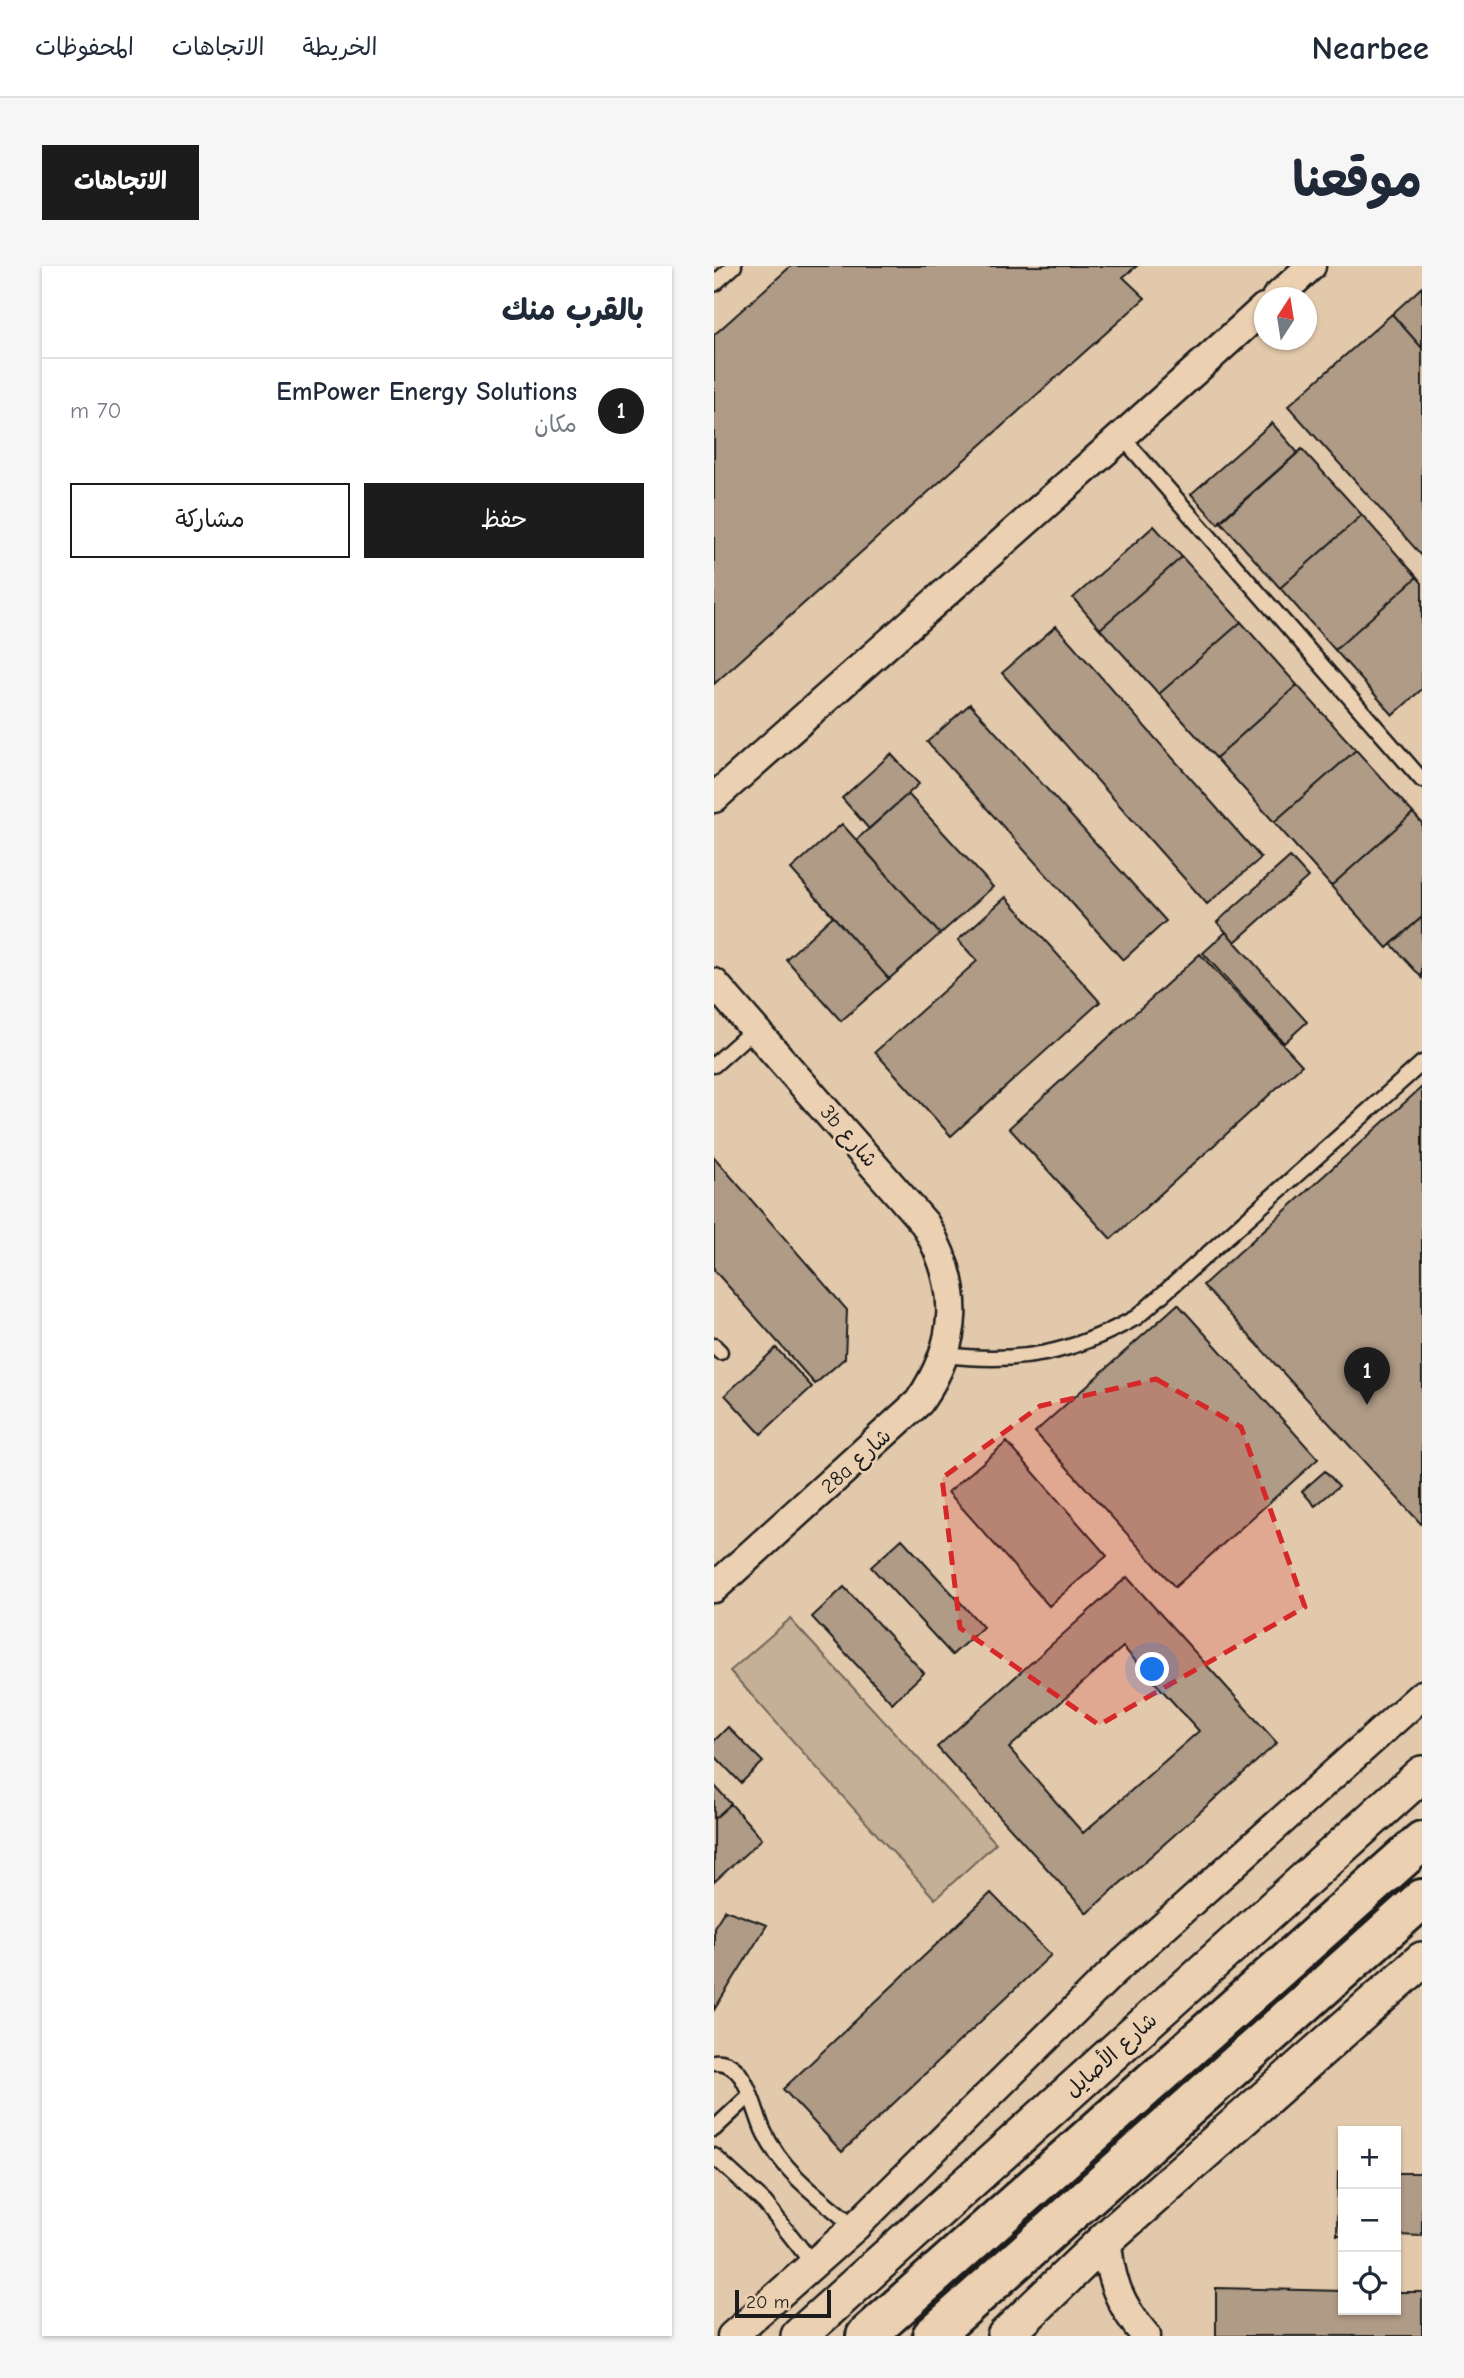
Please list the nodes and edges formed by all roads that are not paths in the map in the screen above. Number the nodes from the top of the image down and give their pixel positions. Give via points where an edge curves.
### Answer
1 (734, 266) edge
2 (1311, 266) edge
3 (714, 284) edge
4 (1288, 287) edge
5 (1254, 318) edge
6 (1123, 438) junction
7 (1422, 780) edge
8 (714, 798) edge
9 (714, 983) edge
10 (754, 1029) junction
11 (1422, 1063) edge
12 (714, 1065) edge
13 (952, 1306) joint
14 (945, 1355) junction
15 (714, 1588) edge
16 (1422, 1695) edge
17 (1422, 1774) edge
18 (1422, 1840) edge
19 (1422, 1899) edge
20 (1419, 1963) edge
21 (714, 2062) edge
22 (749, 2096) junction
23 (714, 2129) edge
24 (714, 2156) edge
25 (855, 2227) junction
26 (1107, 2238) junction
27 (813, 2264) junction
28 (732, 2336) edge
29 (799, 2336) edge
30 (866, 2336) edge
31 (932, 2336) edge
32 (1005, 2336) edge
33 (1146, 2336) edge

1 - 3 lane
2 - 4 street
5 - 6 street
6 - 7 lane
6 - 8 street
9 - 10 street, 3b شارع
10 - 12 lane
10 - 13 street, 3b شارع via 925,1224 944,1263
11 - 14 lane via 1137,1317 1090,1341 1025,1359
13 - 14 street, 28a شارع
14 - 15 street, 28a شارع via 934,1380 900,1421
16 - 25 street via 1114,1971
17 - 29 street, شارع الأصايل
18 - 30 main road
19 - 31 main road
20 - 26 street
21 - 22 lane via 734,2067
22 - 23 lane
22 - 25 lane via 780,2159
24 - 27 lane via 757,2194
25 - 27 street
26 - 32 street
26 - 33 street via 1116,2290
27 - 28 street

